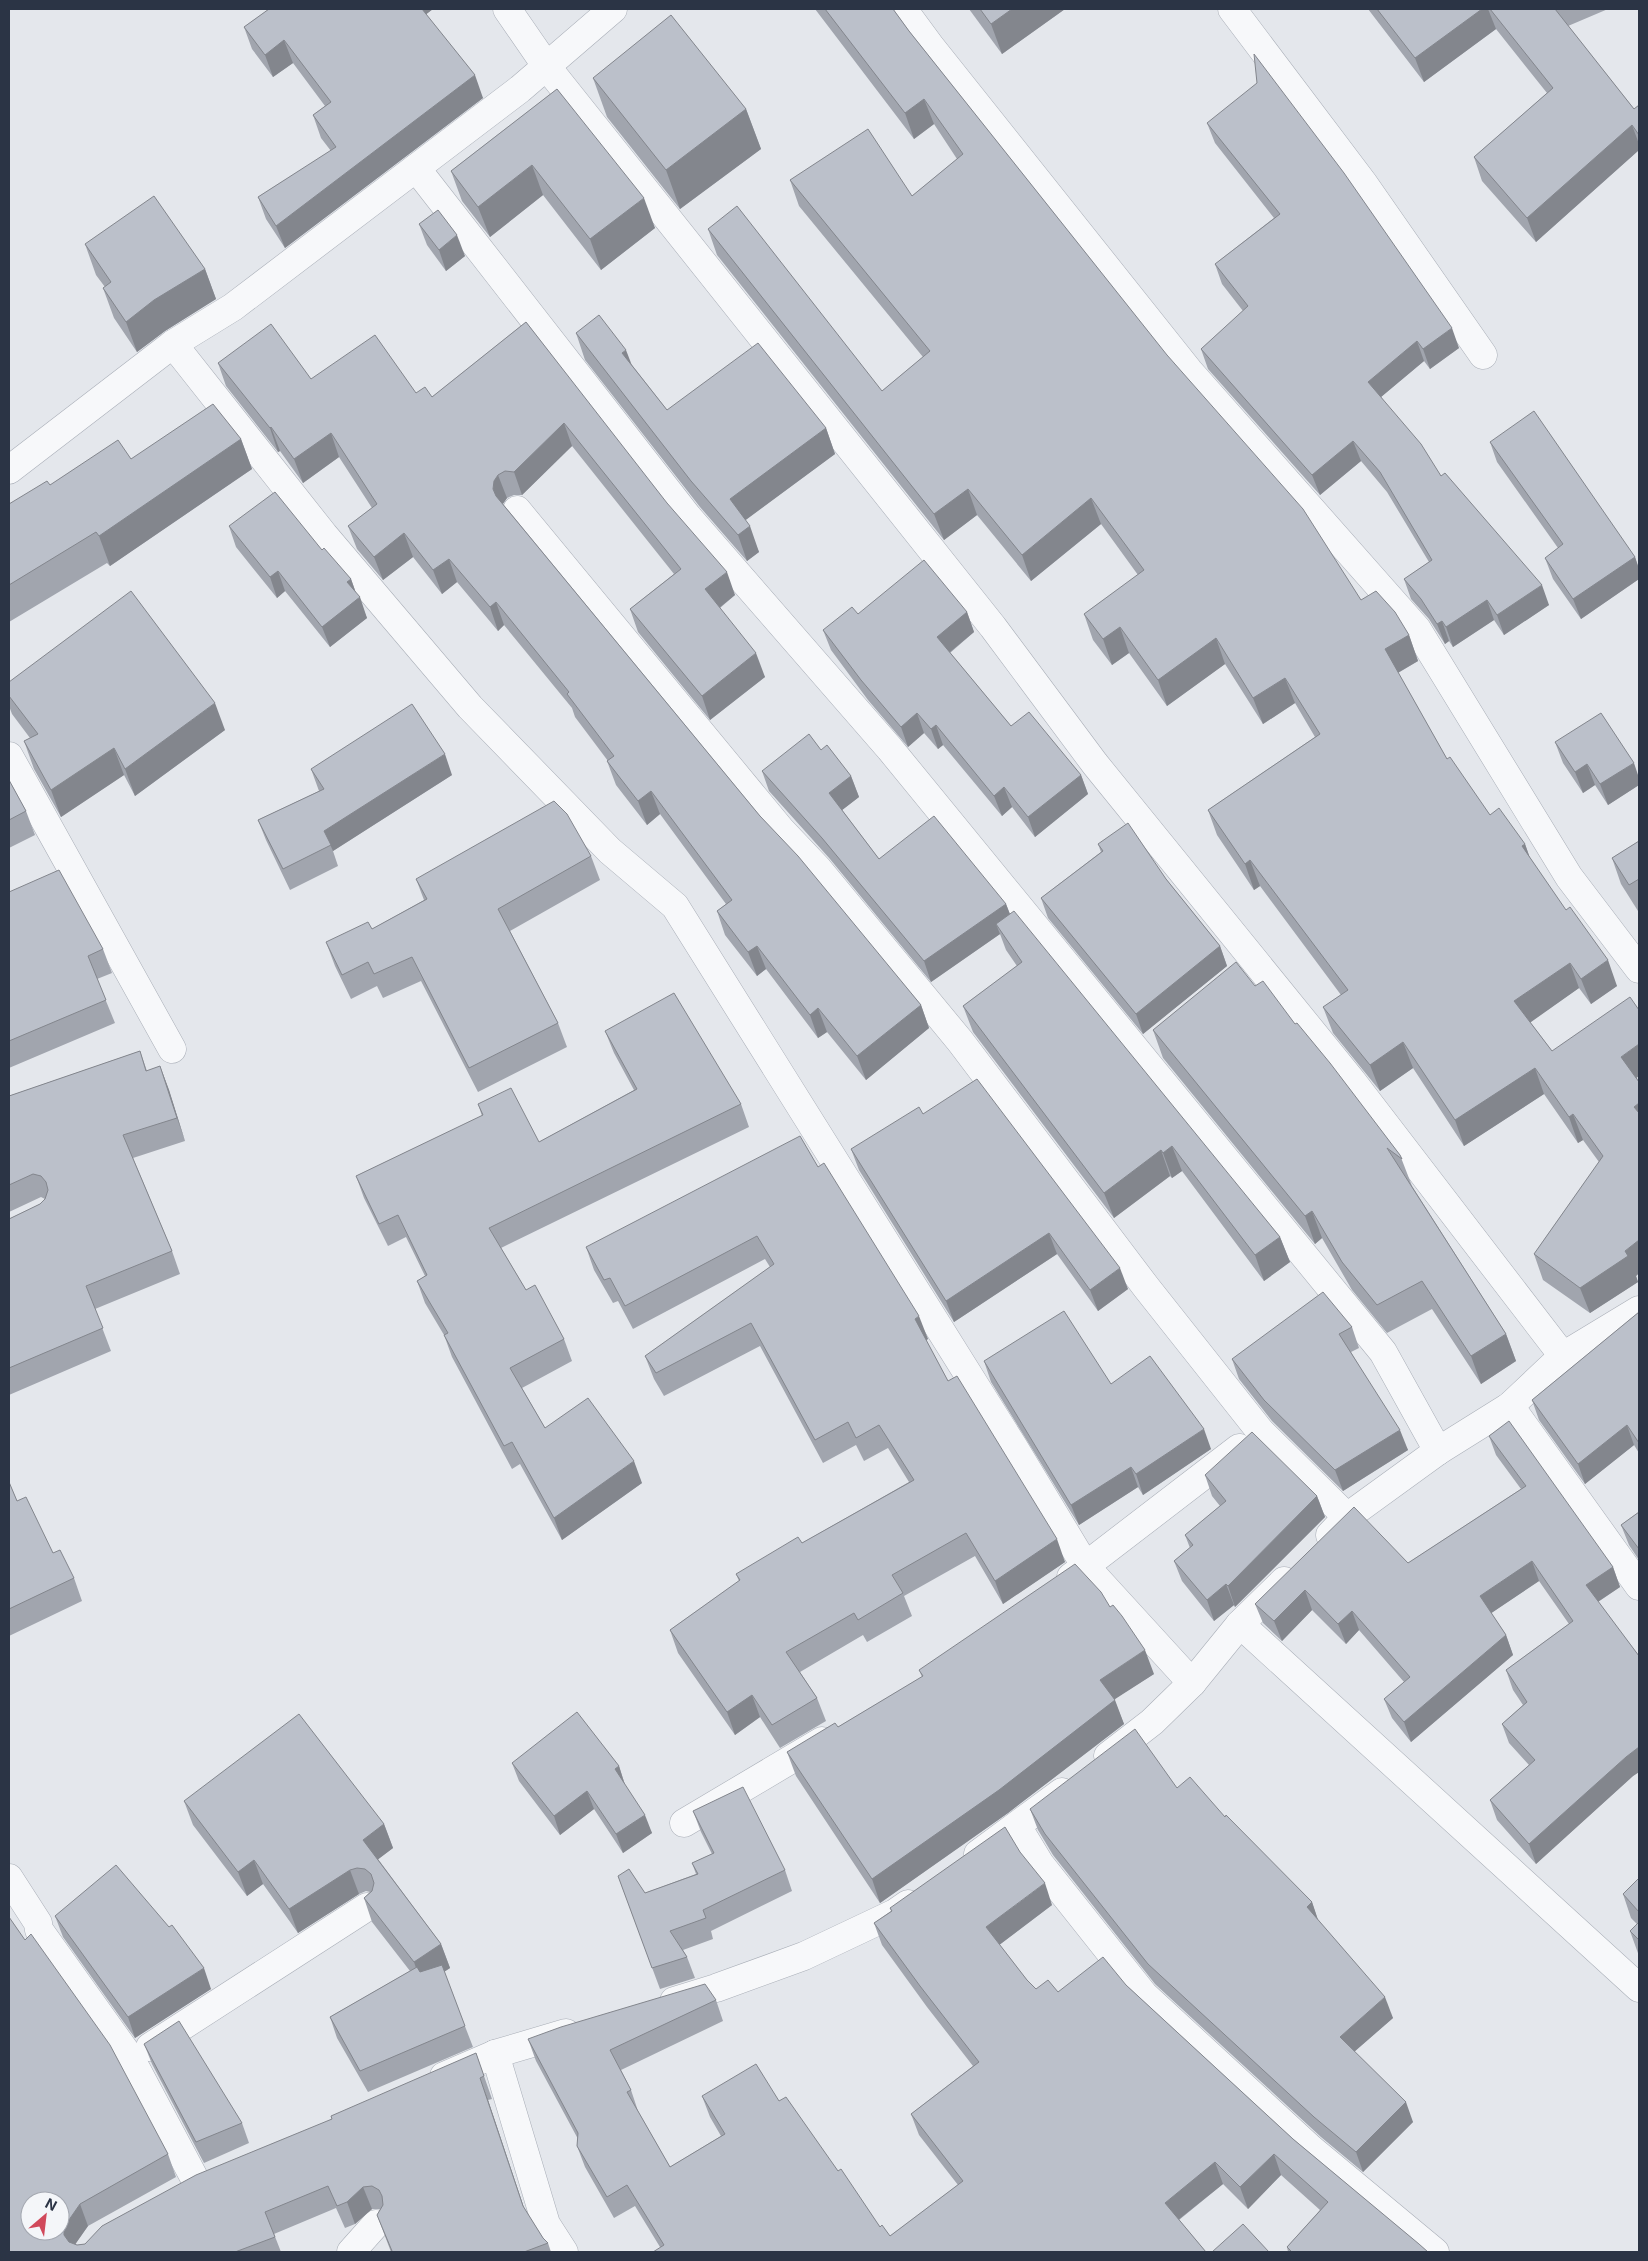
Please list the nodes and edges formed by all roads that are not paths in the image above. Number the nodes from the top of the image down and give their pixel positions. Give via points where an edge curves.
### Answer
1 (507, 9) edge
2 (613, 9) edge
3 (903, 9) edge
4 (1232, 9) edge
5 (547, 67) junction
6 (416, 168) junction
7 (173, 344) junction
8 (1484, 355) dead end
9 (9, 470) edge
10 (517, 510) dead end
11 (9, 756) edge
12 (1256, 962) junction
13 (1639, 970) edge
14 (1233, 981) edge
15 (1163, 1037) edge
16 (172, 1049) dead end
17 (1140, 1056) junction
18 (1639, 1310) edge
19 (1562, 1356) junction
20 (1510, 1406) junction
21 (1260, 1432) junction
22 (1438, 1451) junction
23 (1347, 1518) junction
24 (1086, 1566) junction
25 (1639, 1586) edge
26 (1053, 1589) edge
27 (1240, 1624) junction
28 (1192, 1683) junction
29 (841, 1730) edge
30 (684, 1823) dead end
31 (1017, 1826) junction
32 (960, 1867) edge
33 (9, 1878) edge
34 (928, 1890) edge
35 (368, 1907) edge
36 (1639, 1988) edge
37 (652, 2007) edge
38 (587, 2026) edge
39 (495, 2054) junction
40 (131, 2059) junction
41 (423, 2085) edge
42 (224, 2171) edge
43 (197, 2183) junction
44 (172, 2196) edge
45 (376, 2224) edge
46 (351, 2252) edge
47 (564, 2252) edge
48 (1435, 2252) edge

1 - 5 street
2 - 5 street
3 - 13 street via 1190,371 1417,630 1569,877
4 - 8 street via 1364,184
5 - 6 street
5 - 12 street via 993,627 1095,764
6 - 7 street via 233,308
6 - 17 street via 688,517 890,749
7 - 9 street
7 - 24 street via 324,536 470,707 610,851 675,906
10 - 21 street via 960,1041
11 - 16 street
12 - 14 street
12 - 19 street via 1352,1081
15 - 17 street
17 - 22 street via 1383,1352
18 - 19 street
19 - 20 street
20 - 22 street
20 - 25 street
21 - 23 street
21 - 24 street
22 - 23 street
23 - 27 street
24 - 26 street
24 - 28 street
27 - 28 street
27 - 36 street
28 - 31 street via 1152,1722
29 - 30 street
31 - 32 street
31 - 48 street via 1040,1864 1144,1995 1312,2149
33 - 40 street via 38,1923 39,1930
34 - 37 street via 896,1913 804,1956
35 - 40 street
38 - 39 street
39 - 41 street
39 - 47 street via 546,2224
40 - 43 street
42 - 43 street
43 - 44 street
45 - 46 street

